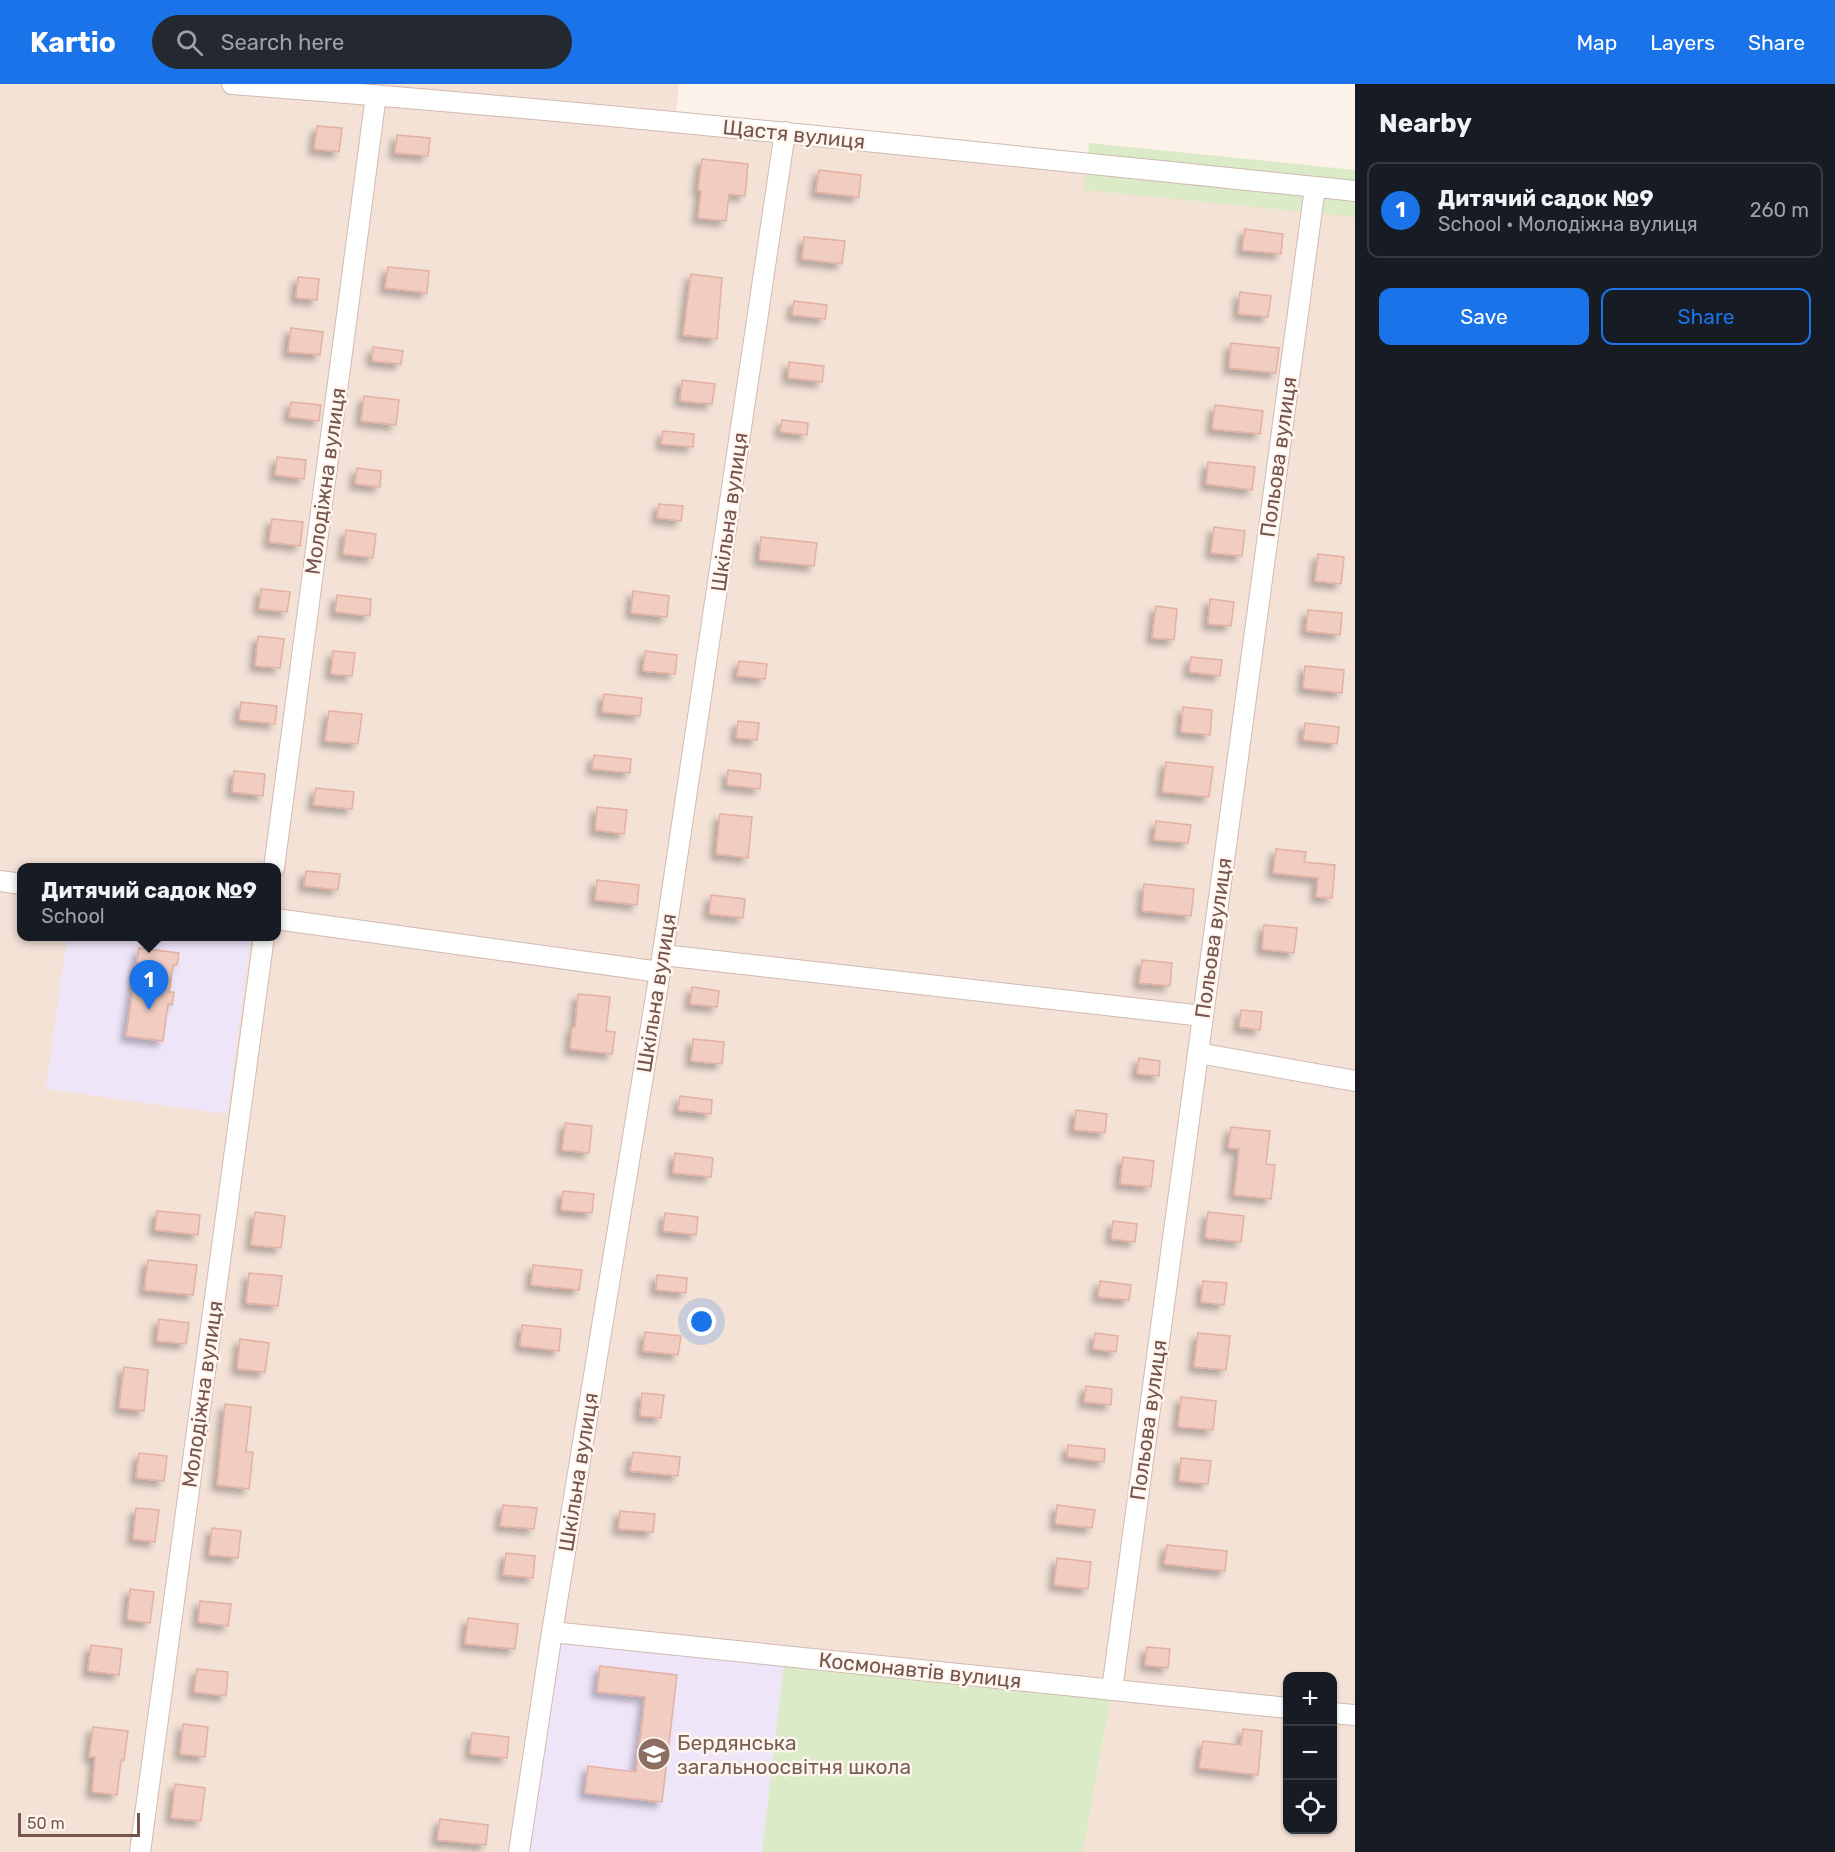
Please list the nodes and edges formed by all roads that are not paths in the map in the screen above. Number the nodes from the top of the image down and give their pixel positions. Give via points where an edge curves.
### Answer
1 (232, 84) edge
2 (376, 95) junction
3 (785, 132) junction
4 (1315, 187) junction
5 (1355, 191) edge
6 (275, 863) edge
7 (0, 881) edge
8 (17, 883) edge
9 (281, 920) edge
10 (263, 941) edge
11 (662, 964) junction
12 (1203, 1016) junction
13 (1198, 1053) junction
14 (1355, 1081) edge
15 (552, 1632) junction
16 (1112, 1690) junction
17 (1283, 1708) edge
18 (1337, 1713) edge
19 (1355, 1715) edge
20 (140, 1852) edge
21 (519, 1852) edge

1 - 2 street, Щастя вулиця
2 - 3 street, Щастя вулиця
2 - 6 street, Молодіжна вулиця
3 - 4 street, Щастя вулиця
3 - 11 street, Шкільна вулиця
4 - 5 street, Щастя вулиця
4 - 12 street, Польова вулиця
7 - 8 street
9 - 11 street
10 - 20 street, Молодіжна вулиця
11 - 12 street
11 - 15 street, Шкільна вулиця
12 - 13 street, Польова вулиця
13 - 14 street
13 - 16 street, Польова вулиця
15 - 16 street, Космонавтів вулиця
15 - 21 street, Шкільна вулиця
16 - 17 street, Космонавтів вулиця
18 - 19 street

